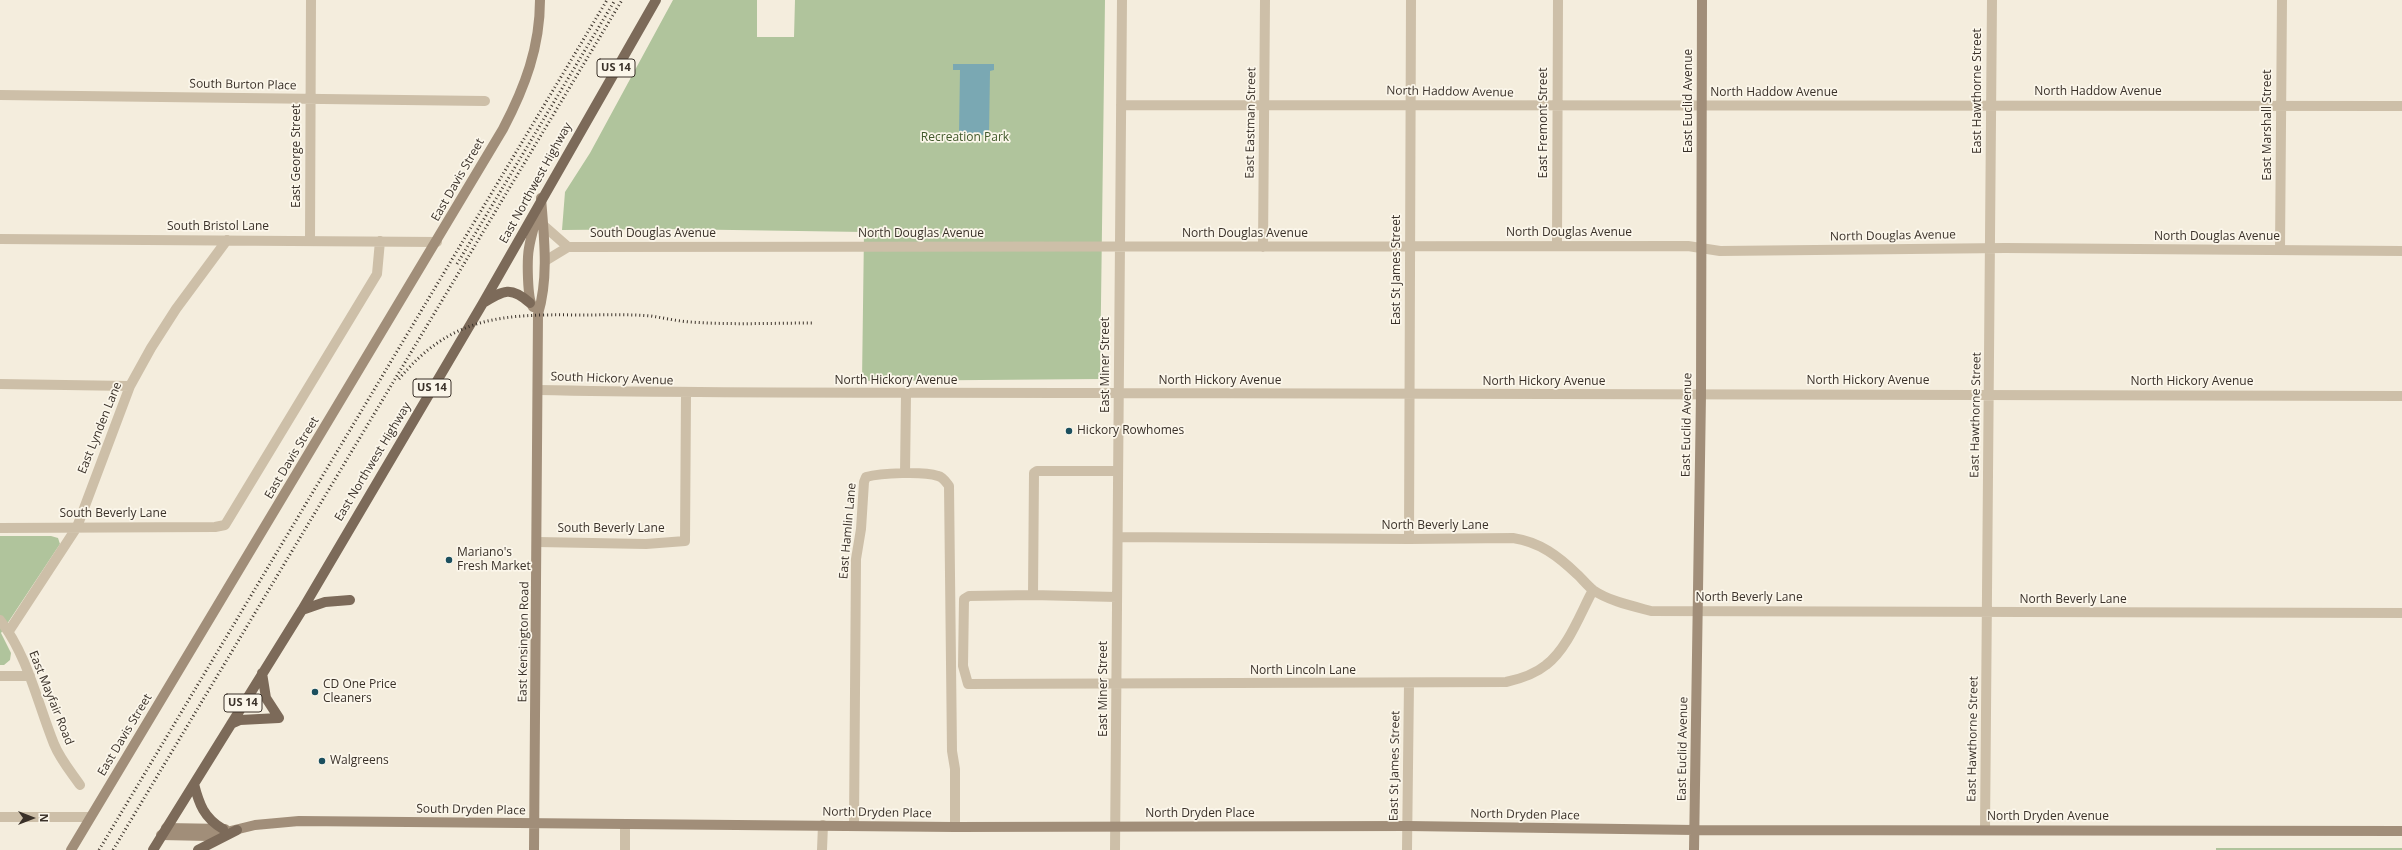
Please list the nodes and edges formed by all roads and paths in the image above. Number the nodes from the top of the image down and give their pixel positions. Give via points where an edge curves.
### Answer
1 (311, 0) edge
2 (540, 0) edge
3 (656, 0) edge
4 (1122, 0) edge
5 (1265, 0) edge
6 (1411, 0) edge
7 (1558, 0) edge
8 (1702, 0) edge
9 (1992, 0) edge
10 (2282, 0) edge
11 (0, 95) edge
12 (311, 98) junction
13 (485, 101) dead end
14 (1264, 103) junction
15 (1121, 105) junction
16 (1411, 105) junction
17 (1991, 105) junction
18 (2282, 105) junction
19 (1557, 106) junction
20 (1702, 106) junction
21 (2402, 106) edge
22 (542, 198) junction
23 (543, 225) junction
24 (0, 238) edge
25 (227, 240) junction
26 (310, 240) junction
27 (380, 241) junction
28 (436, 242) junction
29 (568, 246) junction
30 (1556, 246) junction
31 (736, 247) joint
32 (1120, 247) junction
33 (1263, 247) junction
34 (1410, 247) junction
35 (1701, 248) junction
36 (1990, 248) junction
37 (2280, 250) junction
38 (2402, 251) edge
39 (545, 261) junction
40 (483, 302) junction
41 (530, 304) junction
42 (538, 314) junction
43 (0, 384) edge
44 (130, 386) junction
45 (538, 390) junction
46 (1119, 393) junction
47 (1989, 393) junction
48 (686, 394) junction
49 (906, 394) junction
50 (1701, 395) junction
51 (1410, 396) junction
52 (2402, 396) edge
53 (1118, 471) junction
54 (904, 473) junction
55 (225, 525) joint
56 (77, 527) junction
57 (0, 528) edge
58 (1118, 537) junction
59 (1409, 539) junction
60 (538, 542) junction
61 (1593, 590) junction
62 (1032, 595) junction
63 (1117, 597) junction
64 (350, 600) dead end
65 (302, 610) junction
66 (1698, 610) junction
67 (1987, 613) junction
68 (2402, 613) edge
69 (0, 620) edge
70 (9, 631) junction
71 (262, 673) junction
72 (0, 676) edge
73 (30, 676) junction
74 (1409, 683) junction
75 (1116, 685) junction
76 (231, 724) junction
77 (194, 784) junction
78 (80, 785) dead end
79 (0, 817) edge
80 (90, 817) junction
81 (535, 824) junction
82 (624, 824) junction
83 (707, 824) joint
84 (823, 825) junction
85 (854, 825) junction
86 (1408, 826) junction
87 (955, 827) junction
88 (1116, 827) junction
89 (223, 829) junction
90 (237, 830) junction
91 (1694, 830) junction
92 (1985, 830) junction
93 (2402, 831) edge
94 (163, 832) junction
95 (71, 850) edge
96 (153, 850) edge
97 (198, 850) edge
98 (534, 850) edge
99 (625, 850) edge
100 (822, 850) edge
101 (1115, 850) edge
102 (1407, 850) edge
103 (1694, 850) edge

1 - 12 street, East George Street
2 - 28 street, East Davis Street via 537,44 528,75 506,122
3 - 22 main road, East Northwest Highway / US 14
4 - 15 street, East Miner Street
5 - 14 street, East Eastman Street
6 - 16 street, East St James Street
7 - 19 street, East Fremont Street
8 - 20 street, East Euclid Avenue
9 - 17 street, East Hawthorne Street
10 - 18 street, East Marshall Street
11 - 12 street, South Burton Place
12 - 13 street, South Burton Place
12 - 26 street, East George Street
14 - 15 street, North Haddow Avenue
14 - 16 street, North Haddow Avenue
14 - 33 street, East Eastman Street
15 - 32 street, East Miner Street
16 - 19 street, North Haddow Avenue
16 - 34 street, East St James Street
17 - 18 street, North Haddow Avenue
17 - 20 street, North Haddow Avenue
17 - 36 street, East Hawthorne Street
18 - 21 street, North Haddow Avenue
18 - 37 street, East Marshall Street
19 - 20 street, North Haddow Avenue
19 - 30 street, East Fremont Street
20 - 35 street, East Euclid Avenue
22 - 23 street, East Kensington Road
22 - 40 main road, East Northwest Highway / US 14
22 - 41 street via 528,249
23 - 29 street
23 - 39 street, East Kensington Road
24 - 25 street, South Bristol Lane
25 - 26 street, South Bristol Lane
25 - 44 street, East Lynden Lane via 176,309
26 - 27 street, South Bristol Lane
27 - 28 street, South Bristol Lane
27 - 55 street, East Davis Street via 377,274
28 - 80 street, East Davis Street
29 - 31 street, South Douglas Avenue
29 - 39 street
30 - 34 street, North Douglas Avenue
30 - 35 street, North Douglas Avenue
31 - 32 street, North Douglas Avenue
32 - 33 street, North Douglas Avenue
32 - 46 street, East Miner Street
33 - 34 street, North Douglas Avenue
34 - 51 street, East St James Street
35 - 36 street, North Douglas Avenue via 1720,251
35 - 50 street, East Euclid Avenue
36 - 37 street, North Douglas Avenue
36 - 47 street, East Hawthorne Street
37 - 38 street, North Douglas Avenue
39 - 42 street, East Kensington Road via 544,296
40 - 41 main road via 506,291 516,292
40 - 65 main road, East Northwest Highway / US 14
41 - 42 street
42 - 45 street, East Kensington Road
43 - 44 street
44 - 56 street, East Lynden Lane
45 - 48 street, South Hickory Avenue
45 - 60 street, East Kensington Road
46 - 49 street, North Hickory Avenue
46 - 51 street, North Hickory Avenue
46 - 53 street, East Miner Street
47 - 50 street, North Hickory Avenue
47 - 52 street, North Hickory Avenue
47 - 67 street, East Hawthorne Street
48 - 49 street, North Hickory Avenue
48 - 60 street, South Beverly Lane via 685,541 646,544
49 - 54 street
50 - 51 street, North Hickory Avenue
50 - 66 street, East Euclid Avenue
51 - 59 street, East St James Street
53 - 58 street, East Miner Street
53 - 62 street via 1034,473
54 - 85 street, East Hamlin Lane via 873,475 866,477 864,482 856,558
54 - 87 street, East Hamlin Lane via 938,475 949,486
55 - 56 street, South Beverly Lane
56 - 57 street, South Beverly Lane
56 - 70 street, East Lynden Lane
58 - 59 street, North Beverly Lane
58 - 63 street, East Miner Street
59 - 61 street, North Beverly Lane via 1526,540 1559,557
60 - 81 street, East Kensington Road
61 - 66 street, North Beverly Lane via 1627,605 1651,611
61 - 74 street, North Lincoln Lane via 1564,643 1546,666 1522,678 1491,683
62 - 63 street
62 - 75 street, North Lincoln Lane via 969,596 964,599 963,666 968,684
63 - 75 street, East Miner Street
64 - 65 main road via 327,601
65 - 71 main road, East Northwest Highway / US 14
66 - 67 street, North Beverly Lane
66 - 91 street, East Euclid Avenue
67 - 68 street, North Beverly Lane
67 - 92 street, East Hawthorne Street
69 - 70 street, East Mayfair Road
70 - 73 street, East Mayfair Road
71 - 76 main road, East Northwest Highway / US 14
71 - 76 main road via 266,698 279,718 240,720
72 - 73 street
73 - 78 street, East Mayfair Road via 54,744
74 - 75 street, North Lincoln Lane
74 - 86 street, East St James Street
75 - 88 street, East Miner Street
76 - 77 main road, East Northwest Highway / US 14
77 - 89 main road via 200,807 213,823
77 - 94 main road, East Northwest Highway / US 14
79 - 80 street
80 - 95 street, East Davis Street
81 - 82 street, South Dryden Place
81 - 90 street, South Dryden Place via 299,821 259,824
81 - 98 street, East Kensington Road
82 - 83 street, South Dryden Place
82 - 99 street
83 - 84 street, North Dryden Place
84 - 85 street, North Dryden Place
84 - 100 street
85 - 87 street, North Dryden Place
86 - 88 street, North Dryden Place
86 - 91 street, North Dryden Place
86 - 102 street, East St James Street
87 - 88 street, North Dryden Place
88 - 101 street, East Miner Street
89 - 90 street, South Dryden Place
89 - 94 street, South Dryden Place
90 - 94 street, South Dryden Place via 210,836
90 - 97 main road
91 - 92 street, North Dryden Avenue
91 - 103 street, East Euclid Avenue
92 - 93 street, North Dryden Avenue
94 - 96 main road, East Northwest Highway / US 14

